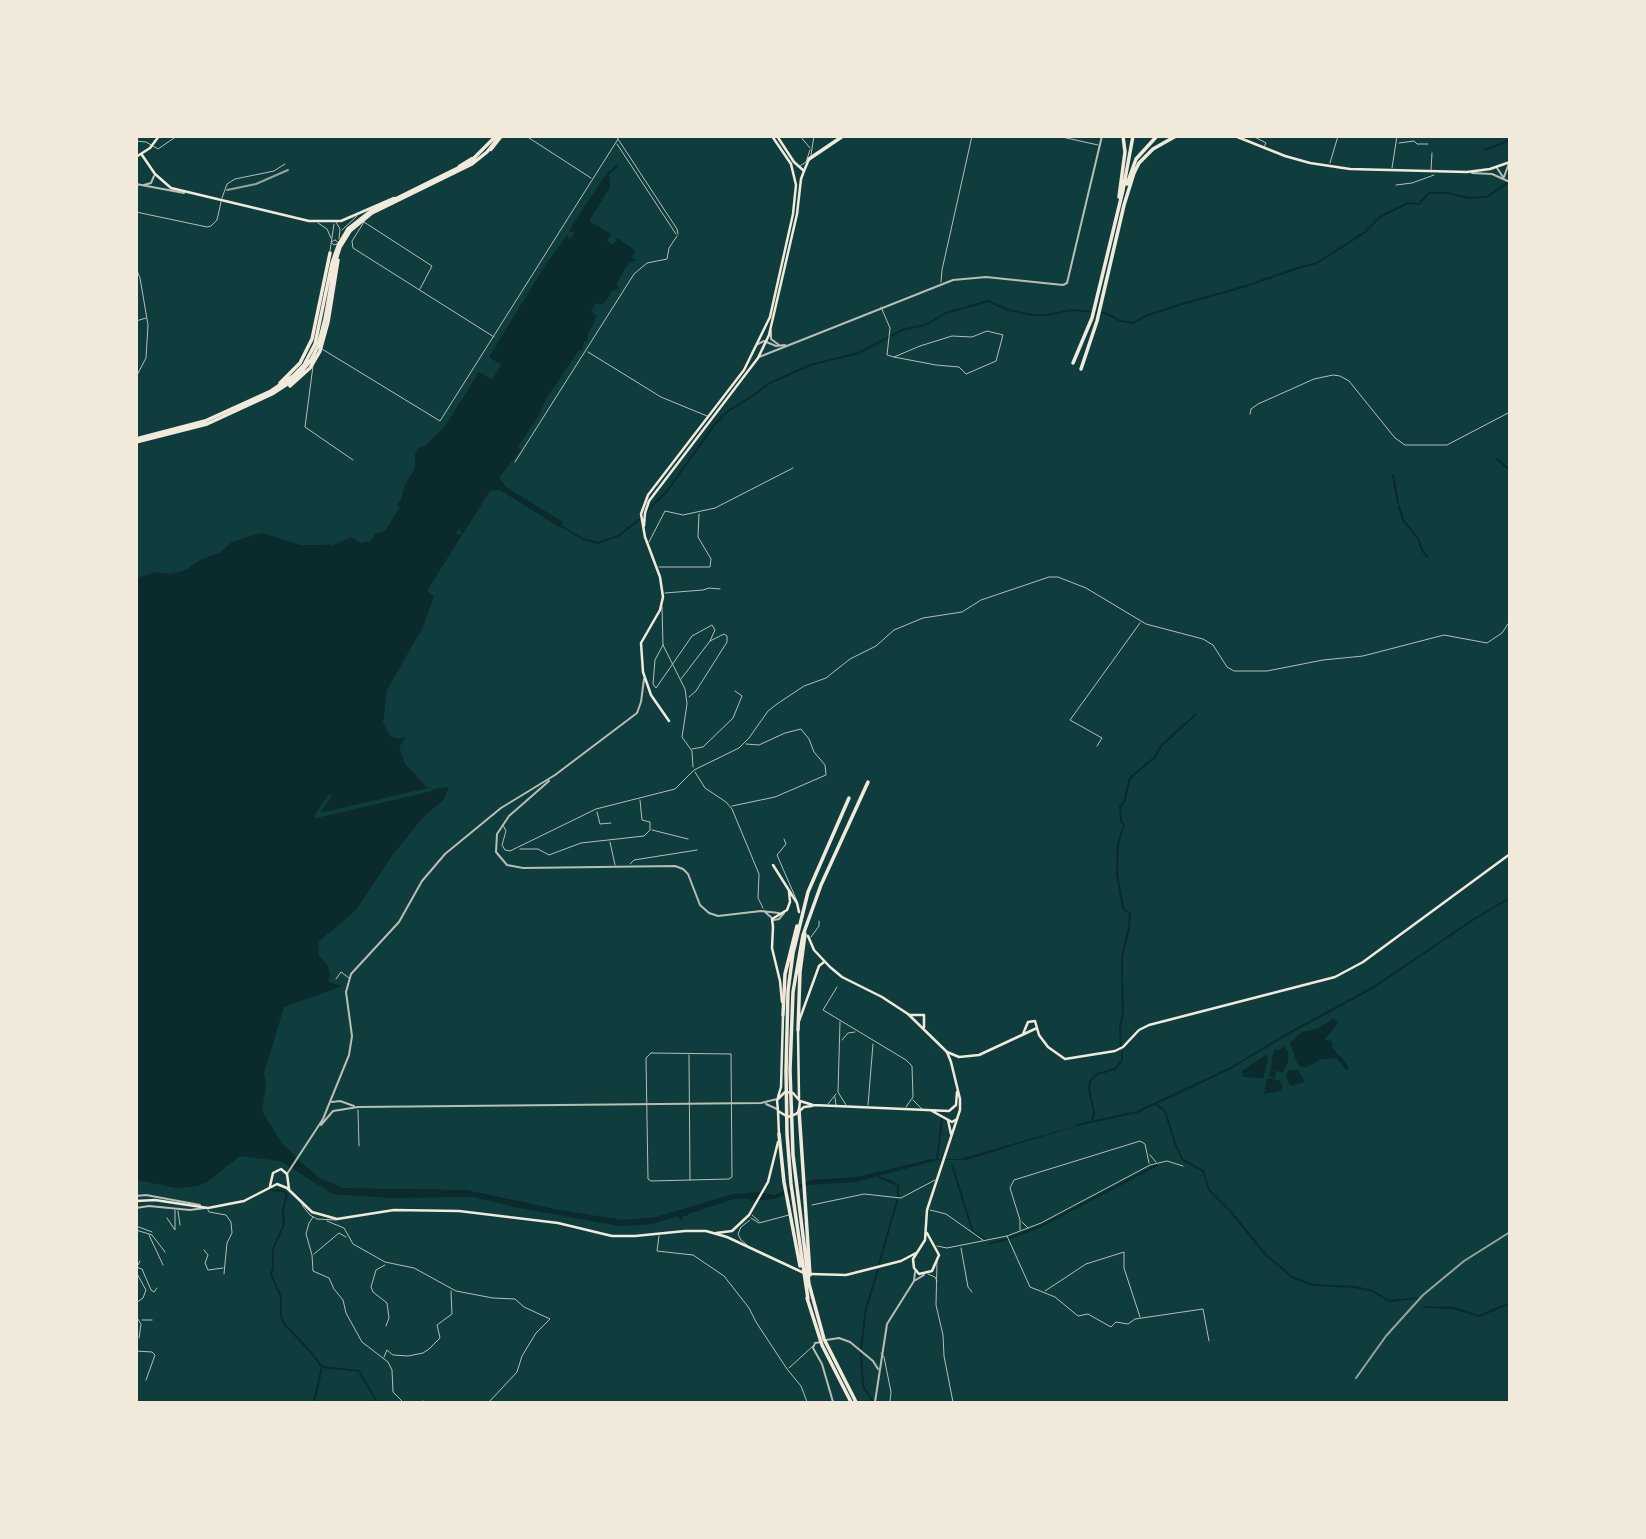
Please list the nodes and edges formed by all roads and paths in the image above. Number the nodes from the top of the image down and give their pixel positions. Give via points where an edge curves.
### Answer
1 (139, 136) edge
2 (159, 136) edge
3 (177, 136) edge
4 (498, 136) edge
5 (526, 136) edge
6 (612, 136) edge
7 (774, 136) edge
8 (800, 136) edge
9 (814, 136) edge
10 (843, 136) edge
11 (972, 136) edge
12 (1102, 136) edge
13 (1123, 136) edge
14 (1133, 136) edge
15 (1175, 136) edge
16 (1235, 136) edge
17 (1253, 136) edge
18 (1338, 136) edge
19 (1367, 136) edge
20 (1370, 136) edge
21 (1397, 136) edge
22 (1062, 137) edge
23 (1156, 137) edge
24 (617, 138) edge
25 (142, 141) junction
26 (136, 142) edge
27 (616, 143) junction
28 (1396, 144) junction
29 (1427, 144) dead end
30 (152, 146) junction
31 (812, 146) junction
32 (1100, 146) junction
33 (1263, 148) junction
34 (148, 150) junction
35 (822, 150) junction
36 (1432, 153) dead end
37 (142, 155) junction
38 (136, 158) edge
39 (809, 159) junction
40 (1509, 162) edge
41 (285, 164) dead end
42 (1329, 166) junction
43 (800, 167) junction
44 (1496, 167) junction
45 (804, 171) junction
46 (1392, 171) junction
47 (1432, 172) junction
48 (1467, 172) junction
49 (794, 173) junction
50 (155, 174) junction
51 (1498, 176) junction
52 (802, 177) junction
53 (436, 178) junction
54 (1504, 178) junction
55 (593, 179) junction
56 (1510, 182) edge
57 (136, 184) edge
58 (142, 185) junction
59 (1396, 185) dead end
60 (184, 193) junction
61 (221, 201) junction
62 (1124, 205) junction
63 (136, 212) edge
64 (360, 214) junction
65 (1116, 219) junction
66 (316, 222) junction
67 (335, 222) junction
68 (364, 222) junction
69 (341, 232) junction
70 (677, 236) junction
71 (331, 240) junction
72 (339, 243) junction
73 (330, 253) junction
74 (338, 258) junction
75 (136, 268) edge
76 (941, 284) junction
77 (418, 291) junction
78 (880, 307) junction
79 (148, 317) junction
80 (136, 321) edge
81 (771, 327) junction
82 (494, 337) junction
83 (766, 342) junction
84 (313, 344) junction
85 (758, 344) junction
86 (790, 344) junction
87 (317, 346) junction
88 (780, 346) junction
89 (586, 351) junction
90 (762, 351) junction
91 (767, 353) junction
92 (894, 357) junction
93 (758, 358) junction
94 (1073, 363) dead end
95 (1081, 369) dead end
96 (301, 372) junction
97 (136, 377) edge
98 (311, 380) junction
99 (1510, 412) edge
100 (1250, 414) dead end
101 (216, 416) junction
102 (709, 416) junction
103 (136, 441) edge
104 (353, 460) dead end
105 (515, 463) dead end
106 (793, 468) dead end
107 (699, 512) junction
108 (643, 515) junction
109 (648, 544) junction
110 (657, 568) junction
111 (720, 589) dead end
112 (663, 593) junction
113 (662, 606) junction
114 (658, 614) junction
115 (664, 621) junction
116 (1141, 621) junction
117 (1510, 621) edge
118 (710, 641) junction
119 (663, 645) junction
120 (673, 664) junction
121 (644, 678) junction
122 (681, 679) junction
123 (735, 691) dead end
124 (687, 698) junction
125 (669, 721) dead end
126 (744, 743) junction
127 (1097, 746) dead end
128 (691, 749) junction
129 (694, 770) junction
130 (555, 775) junction
131 (868, 782) dead end
132 (640, 798) junction
133 (849, 798) dead end
134 (730, 806) junction
135 (596, 809) junction
136 (611, 824) dead end
137 (502, 825) junction
138 (650, 830) junction
139 (688, 839) dead end
140 (785, 839) dead end
141 (610, 840) junction
142 (518, 847) junction
143 (696, 850) dead end
144 (1510, 854) edge
145 (773, 865) dead end
146 (616, 867) junction
147 (629, 867) junction
148 (806, 901) junction
149 (791, 906) junction
150 (763, 911) junction
151 (798, 912) dead end
152 (772, 919) junction
153 (819, 921) dead end
154 (807, 922) junction
155 (808, 937) joint
156 (824, 962) junction
157 (793, 969) junction
158 (348, 978) junction
159 (336, 979) dead end
160 (837, 987) dead end
161 (908, 1014) junction
162 (783, 1015) junction
163 (916, 1015) junction
164 (838, 1020) junction
165 (915, 1020) junction
166 (923, 1023) junction
167 (918, 1024) junction
168 (1037, 1027) junction
169 (1027, 1028) junction
170 (798, 1030) junction
171 (926, 1030) junction
172 (859, 1032) junction
173 (1032, 1032) junction
174 (1023, 1034) junction
175 (1040, 1035) junction
176 (874, 1041) junction
177 (841, 1042) junction
178 (947, 1052) junction
179 (689, 1053) junction
180 (959, 1057) junction
181 (951, 1062) junction
182 (957, 1085) junction
183 (838, 1093) junction
184 (778, 1097) junction
185 (835, 1097) junction
186 (839, 1097) junction
187 (913, 1097) junction
188 (800, 1099) junction
189 (911, 1101) junction
190 (914, 1101) junction
191 (331, 1102) junction
192 (733, 1103) junction
193 (761, 1103) junction
194 (646, 1104) junction
195 (690, 1104) junction
196 (813, 1105) junction
197 (826, 1106) junction
198 (836, 1106) junction
199 (358, 1107) junction
200 (848, 1107) junction
201 (868, 1108) junction
202 (339, 1109) junction
203 (901, 1109) junction
204 (777, 1110) junction
205 (799, 1110) junction
206 (911, 1110) junction
207 (925, 1110) junction
208 (950, 1110) junction
209 (932, 1111) junction
210 (958, 1117) junction
211 (947, 1119) junction
212 (318, 1129) junction
213 (779, 1134) junction
214 (951, 1137) junction
215 (359, 1146) dead end
216 (1149, 1153) junction
217 (1157, 1163) junction
218 (1148, 1166) junction
219 (1182, 1166) dead end
220 (290, 1167) junction
221 (283, 1170) junction
222 (287, 1174) junction
223 (272, 1178) junction
224 (937, 1179) junction
225 (690, 1180) junction
226 (287, 1181) junction
227 (279, 1185) junction
228 (268, 1188) junction
229 (289, 1189) junction
230 (136, 1195) edge
231 (136, 1201) edge
232 (300, 1203) junction
233 (812, 1205) dead end
234 (807, 1207) dead end
235 (136, 1208) edge
236 (176, 1208) junction
237 (208, 1208) junction
238 (927, 1210) junction
239 (749, 1215) junction
240 (313, 1217) junction
241 (167, 1218) dead end
242 (753, 1218) junction
243 (345, 1219) junction
244 (1020, 1220) junction
245 (327, 1221) junction
246 (180, 1225) dead end
247 (136, 1226) edge
248 (1028, 1228) junction
249 (136, 1230) edge
250 (734, 1230) junction
251 (1019, 1232) junction
252 (149, 1233) junction
253 (716, 1233) junction
254 (927, 1233) junction
255 (658, 1234) junction
256 (738, 1234) junction
257 (1007, 1236) junction
258 (349, 1237) junction
259 (732, 1240) junction
260 (985, 1241) junction
261 (933, 1245) junction
262 (961, 1245) junction
263 (923, 1246) junction
264 (947, 1248) junction
265 (752, 1249) junction
266 (204, 1250) dead end
267 (165, 1252) dead end
268 (916, 1253) junction
269 (312, 1255) junction
270 (939, 1255) junction
271 (140, 1261) dead end
272 (901, 1261) junction
273 (385, 1262) junction
274 (937, 1262) junction
275 (163, 1265) dead end
276 (913, 1265) junction
277 (137, 1267) edge
278 (226, 1267) junction
279 (136, 1272) edge
280 (915, 1272) junction
281 (224, 1274) dead end
282 (926, 1274) junction
283 (914, 1281) junction
284 (938, 1284) junction
285 (157, 1288) dead end
286 (452, 1288) junction
287 (1045, 1291) junction
288 (972, 1292) dead end
289 (811, 1294) junction
290 (808, 1299) junction
291 (136, 1303) edge
292 (136, 1316) edge
293 (1140, 1319) junction
294 (139, 1320) junction
295 (152, 1320) dead end
296 (386, 1326) dead end
297 (139, 1338) dead end
298 (1209, 1341) dead end
299 (813, 1346) junction
300 (136, 1351) edge
301 (881, 1353) junction
302 (881, 1357) junction
303 (384, 1359) junction
304 (875, 1361) junction
305 (880, 1363) junction
306 (787, 1370) junction
307 (879, 1370) junction
308 (146, 1380) dead end
309 (403, 1402) edge
310 (489, 1402) edge
311 (807, 1402) edge
312 (833, 1402) edge
313 (853, 1402) edge
314 (875, 1402) edge
315 (890, 1402) edge
316 (953, 1402) edge

1 - 25 street
2 - 30 main road
3 - 30 street via 158,149
4 - 53 main road
4 - 53 main road via 492,149 468,167
4 - 96 highway via 464,165 371,211 348,229 332,262 315,344
5 - 55 street
6 - 27 street
7 - 43 main road
7 - 49 main road
8 - 31 street
9 - 31 street
10 - 35 highway
11 - 76 street
12 - 32 street
13 - 65 highway
14 - 65 highway
15 - 62 highway via 1139,163
16 - 33 main road
17 - 33 street via 1266,143
18 - 42 street
19 - 20 street
21 - 28 street
22 - 32 street
23 - 62 highway via 1136,159
24 - 27 street
24 - 70 street via 677,229
25 - 26 street
25 - 30 street
25 - 34 street
27 - 55 street
27 - 70 street
28 - 29 street
28 - 46 street
30 - 34 main road
31 - 35 highway
31 - 39 street
31 - 43 street
32 - 76 street via 1067,283 978,277
33 - 42 main road
34 - 37 main road
35 - 39 highway
36 - 47 street
37 - 38 main road
37 - 50 main road
39 - 45 main road
40 - 44 main road
40 - 54 street
41 - 61 street via 274,172 230,181
42 - 46 main road
43 - 45 main road
43 - 49 main road
44 - 48 main road
44 - 51 street
44 - 54 street
45 - 52 main road
46 - 47 main road
47 - 48 main road
47 - 59 street via 1434,176
48 - 51 street
49 - 52 main road
49 - 85 main road via 793,214 772,308
50 - 58 street via 151,183
50 - 60 main road
51 - 54 street
52 - 81 main road
53 - 64 main road
54 - 56 street
55 - 82 street
57 - 58 street
58 - 60 street
60 - 61 main road
61 - 63 street via 217,220 207,226
61 - 66 main road
62 - 95 highway
64 - 67 main road
64 - 68 street
64 - 69 street
65 - 94 highway via 1092,318
66 - 67 main road
66 - 71 street via 327,229
67 - 69 street
67 - 71 street
68 - 77 street via 352,241 353,248
68 - 77 street via 432,267
69 - 72 street
70 - 89 street via 667,259 645,264 634,274
71 - 72 street
71 - 72 street via 334,245
71 - 73 street
72 - 74 street
73 - 84 street via 321,321
73 - 101 highway via 310,346 296,368 279,384
74 - 87 street
74 - 96 highway via 323,343 314,362
75 - 79 street
76 - 78 street
77 - 82 street
78 - 86 street
78 - 92 street via 890,331 887,355
79 - 80 street
79 - 97 street via 146,358
81 - 83 main road
81 - 88 street via 771,339
82 - 87 street via 439,422
83 - 85 street
83 - 88 street
83 - 90 main road
84 - 87 street
84 - 98 street
85 - 90 street
85 - 102 main road
86 - 88 street
86 - 91 street
87 - 98 street
89 - 102 street via 661,397
89 - 105 street
90 - 91 street
90 - 93 main road
91 - 93 street
92 - 92 street via 959,367 969,373 996,361 1003,335 986,331 972,337 952,336
93 - 108 main road via 651,498
96 - 101 highway
96 - 103 highway via 289,386 198,427
98 - 104 street via 305,428
99 - 100 street via 1447,444 1405,445 1347,379 1333,375 1258,404
101 - 103 highway
102 - 108 main road via 648,495
106 - 107 street
107 - 109 street via 665,511
107 - 110 street via 698,537 711,559 710,567
108 - 109 main road
109 - 110 main road
110 - 112 main road
111 - 112 street
112 - 113 main road
113 - 114 main road
113 - 115 street
114 - 115 street
114 - 121 main road via 641,643
115 - 119 street
116 - 117 street via 1203,639 1213,645 1231,671 1245,672 1363,656 1437,635 1488,643
116 - 126 street via 1086,588 1049,577 981,600 962,612 923,618 894,630 876,646 778,704
116 - 127 street via 1070,720 1102,738
118 - 120 street via 715,630 712,625 692,636
118 - 122 street
118 - 124 street via 723,634 728,638 693,696
119 - 120 street
119 - 120 street via 655,660 654,687
120 - 122 street
121 - 125 main road
121 - 130 street via 636,713
122 - 124 street
123 - 128 street via 742,696 733,718 703,747
124 - 128 street via 682,737
126 - 129 street
126 - 134 street via 759,745 802,729 826,773 775,797
128 - 129 street
129 - 132 street via 675,789
129 - 134 street via 705,788
130 - 137 street
130 - 158 street via 501,808 444,854 399,922
131 - 154 highway
132 - 135 street
132 - 138 street via 642,820 650,822
133 - 148 highway
134 - 150 street via 759,874 758,898
135 - 136 street via 600,824
135 - 142 street
137 - 142 street via 506,831 503,848
137 - 146 street via 496,852 512,867
138 - 139 street
138 - 141 street via 644,836
140 - 149 street via 777,855 787,874
141 - 142 street via 575,845 550,855
141 - 146 street
143 - 147 street via 635,860
144 - 175 main road via 1363,962 1335,977 1149,1025 1115,1051 1065,1059
145 - 149 main road via 789,891
146 - 147 street
147 - 150 street via 683,869 700,905 714,915
148 - 157 highway
148 - 162 highway via 788,957
149 - 150 street via 778,914
149 - 151 main road
149 - 152 main road
150 - 152 street
152 - 162 main road
153 - 155 street
154 - 157 highway
154 - 170 highway
155 - 156 main road
156 - 161 main road
156 - 170 main road
157 - 289 highway via 791,1132
157 - 290 highway via 787,1134
158 - 159 street via 341,972
158 - 191 street via 351,1046
160 - 164 street via 823,1010
161 - 163 main road
161 - 165 main road
162 - 184 main road
163 - 165 main road
163 - 166 main road via 924,1015
164 - 172 street
164 - 177 street
165 - 167 main road
166 - 167 main road
166 - 171 main road
167 - 171 main road
168 - 169 main road via 1031,1021
168 - 173 main road
168 - 175 main road
169 - 173 main road
169 - 174 main road
170 - 188 main road
171 - 178 main road
172 - 176 street
172 - 177 street via 848,1033
173 - 174 main road
173 - 175 main road
174 - 180 main road via 979,1055
176 - 187 street via 912,1065
176 - 201 street
177 - 183 street
178 - 180 main road
178 - 181 main road
179 - 192 street via 731,1054
179 - 194 street via 648,1055
179 - 195 street
180 - 181 main road
181 - 182 main road
182 - 208 main road via 957,1100
182 - 210 main road
183 - 185 street
183 - 186 street
184 - 188 main road via 787,1092
184 - 193 street
184 - 204 main road
185 - 197 street
185 - 198 street
186 - 198 street
186 - 200 street
187 - 189 street
187 - 190 street
188 - 196 main road
188 - 205 main road
189 - 203 street
189 - 206 street
190 - 206 street
190 - 207 street
191 - 199 street
191 - 202 street
191 - 212 street
192 - 193 street
192 - 195 street
192 - 225 street via 732,1177
193 - 204 street
194 - 195 street
194 - 199 street
194 - 225 street via 648,1179
195 - 225 street
196 - 197 main road
196 - 205 main road
197 - 198 main road
198 - 200 main road
199 - 202 street
199 - 215 street
200 - 201 main road
201 - 203 main road
202 - 212 street
203 - 206 main road
204 - 205 main road via 788,1117
204 - 213 main road
205 - 289 highway
206 - 207 main road
207 - 209 main road
208 - 209 main road
208 - 210 main road
208 - 211 main road
209 - 211 main road
210 - 211 main road
210 - 214 main road
211 - 214 main road
212 - 220 street
213 - 239 main road via 774,1168
213 - 290 highway
214 - 224 main road
216 - 217 street
216 - 218 street
216 - 244 street via 1140,1140 1014,1180 1010,1188
217 - 218 street
217 - 219 street via 1172,1161
218 - 248 street
220 - 221 street
220 - 222 street
221 - 222 main road
221 - 223 main road via 276,1170
222 - 226 main road
223 - 227 main road
223 - 228 main road
224 - 233 street via 901,1198 861,1195
224 - 238 main road
226 - 227 main road
226 - 229 main road
227 - 228 main road
227 - 229 main road
228 - 237 main road via 244,1201
229 - 232 main road
230 - 237 street
231 - 237 main road
232 - 240 street
232 - 243 main road via 317,1214
234 - 242 street via 761,1223
235 - 236 street
236 - 237 street
236 - 241 street via 175,1230
236 - 246 street
237 - 278 street via 229,1218 232,1233
238 - 254 main road
238 - 260 street via 948,1215
239 - 242 street
239 - 250 main road
240 - 245 street
240 - 269 street via 306,1233
242 - 256 street
243 - 245 street
243 - 255 main road via 384,1211 459,1211 558,1223 612,1236
244 - 248 street
244 - 251 street
245 - 258 street via 344,1228
247 - 252 street
248 - 251 street
249 - 252 street
250 - 253 main road
250 - 259 main road
251 - 257 street
252 - 267 street
252 - 275 street
253 - 255 main road
253 - 259 main road
254 - 261 main road
254 - 263 main road
255 - 306 street via 657,1251 693,1255 724,1276
256 - 259 street
256 - 265 street
257 - 260 street
257 - 287 street via 1029,1285
258 - 269 street via 339,1233
258 - 273 street via 357,1248
259 - 265 main road
260 - 262 street
261 - 263 main road
261 - 264 street
261 - 270 main road
262 - 264 street
262 - 288 street
263 - 268 main road
264 - 270 street
265 - 272 main road via 821,1276
266 - 278 street via 208,1270
268 - 272 main road
268 - 276 main road
269 - 303 street via 313,1271 328,1278 343,1300 360,1340
270 - 274 main road
271 - 277 street
272 - 276 main road
273 - 286 street via 416,1269
273 - 296 street via 376,1270 371,1287 387,1303
274 - 282 main road
274 - 284 street
276 - 280 main road
277 - 285 street via 151,1290
278 - 281 street
279 - 291 street via 146,1290
280 - 282 main road
280 - 283 street
282 - 283 street
282 - 284 street
283 - 301 street via 887,1324
284 - 316 street via 936,1309
286 - 303 street via 452,1315 437,1325 439,1339 428,1351 393,1355 387,1350
286 - 310 street via 514,1299 550,1320 536,1333 517,1372
287 - 293 street via 1078,1316 1088,1314 1111,1327
287 - 293 street via 1086,1264 1124,1252 1124,1270
289 - 313 highway via 830,1353
290 - 313 highway via 822,1345
292 - 294 street
293 - 298 street via 1203,1308
294 - 295 street
294 - 297 street
299 - 304 street via 839,1338
299 - 306 street
299 - 312 street
300 - 308 street via 155,1355
301 - 302 street
301 - 315 street
302 - 304 street
302 - 305 street
303 - 309 street via 392,1370 393,1392
304 - 305 street
304 - 307 street
305 - 307 street
306 - 311 street
307 - 314 street

